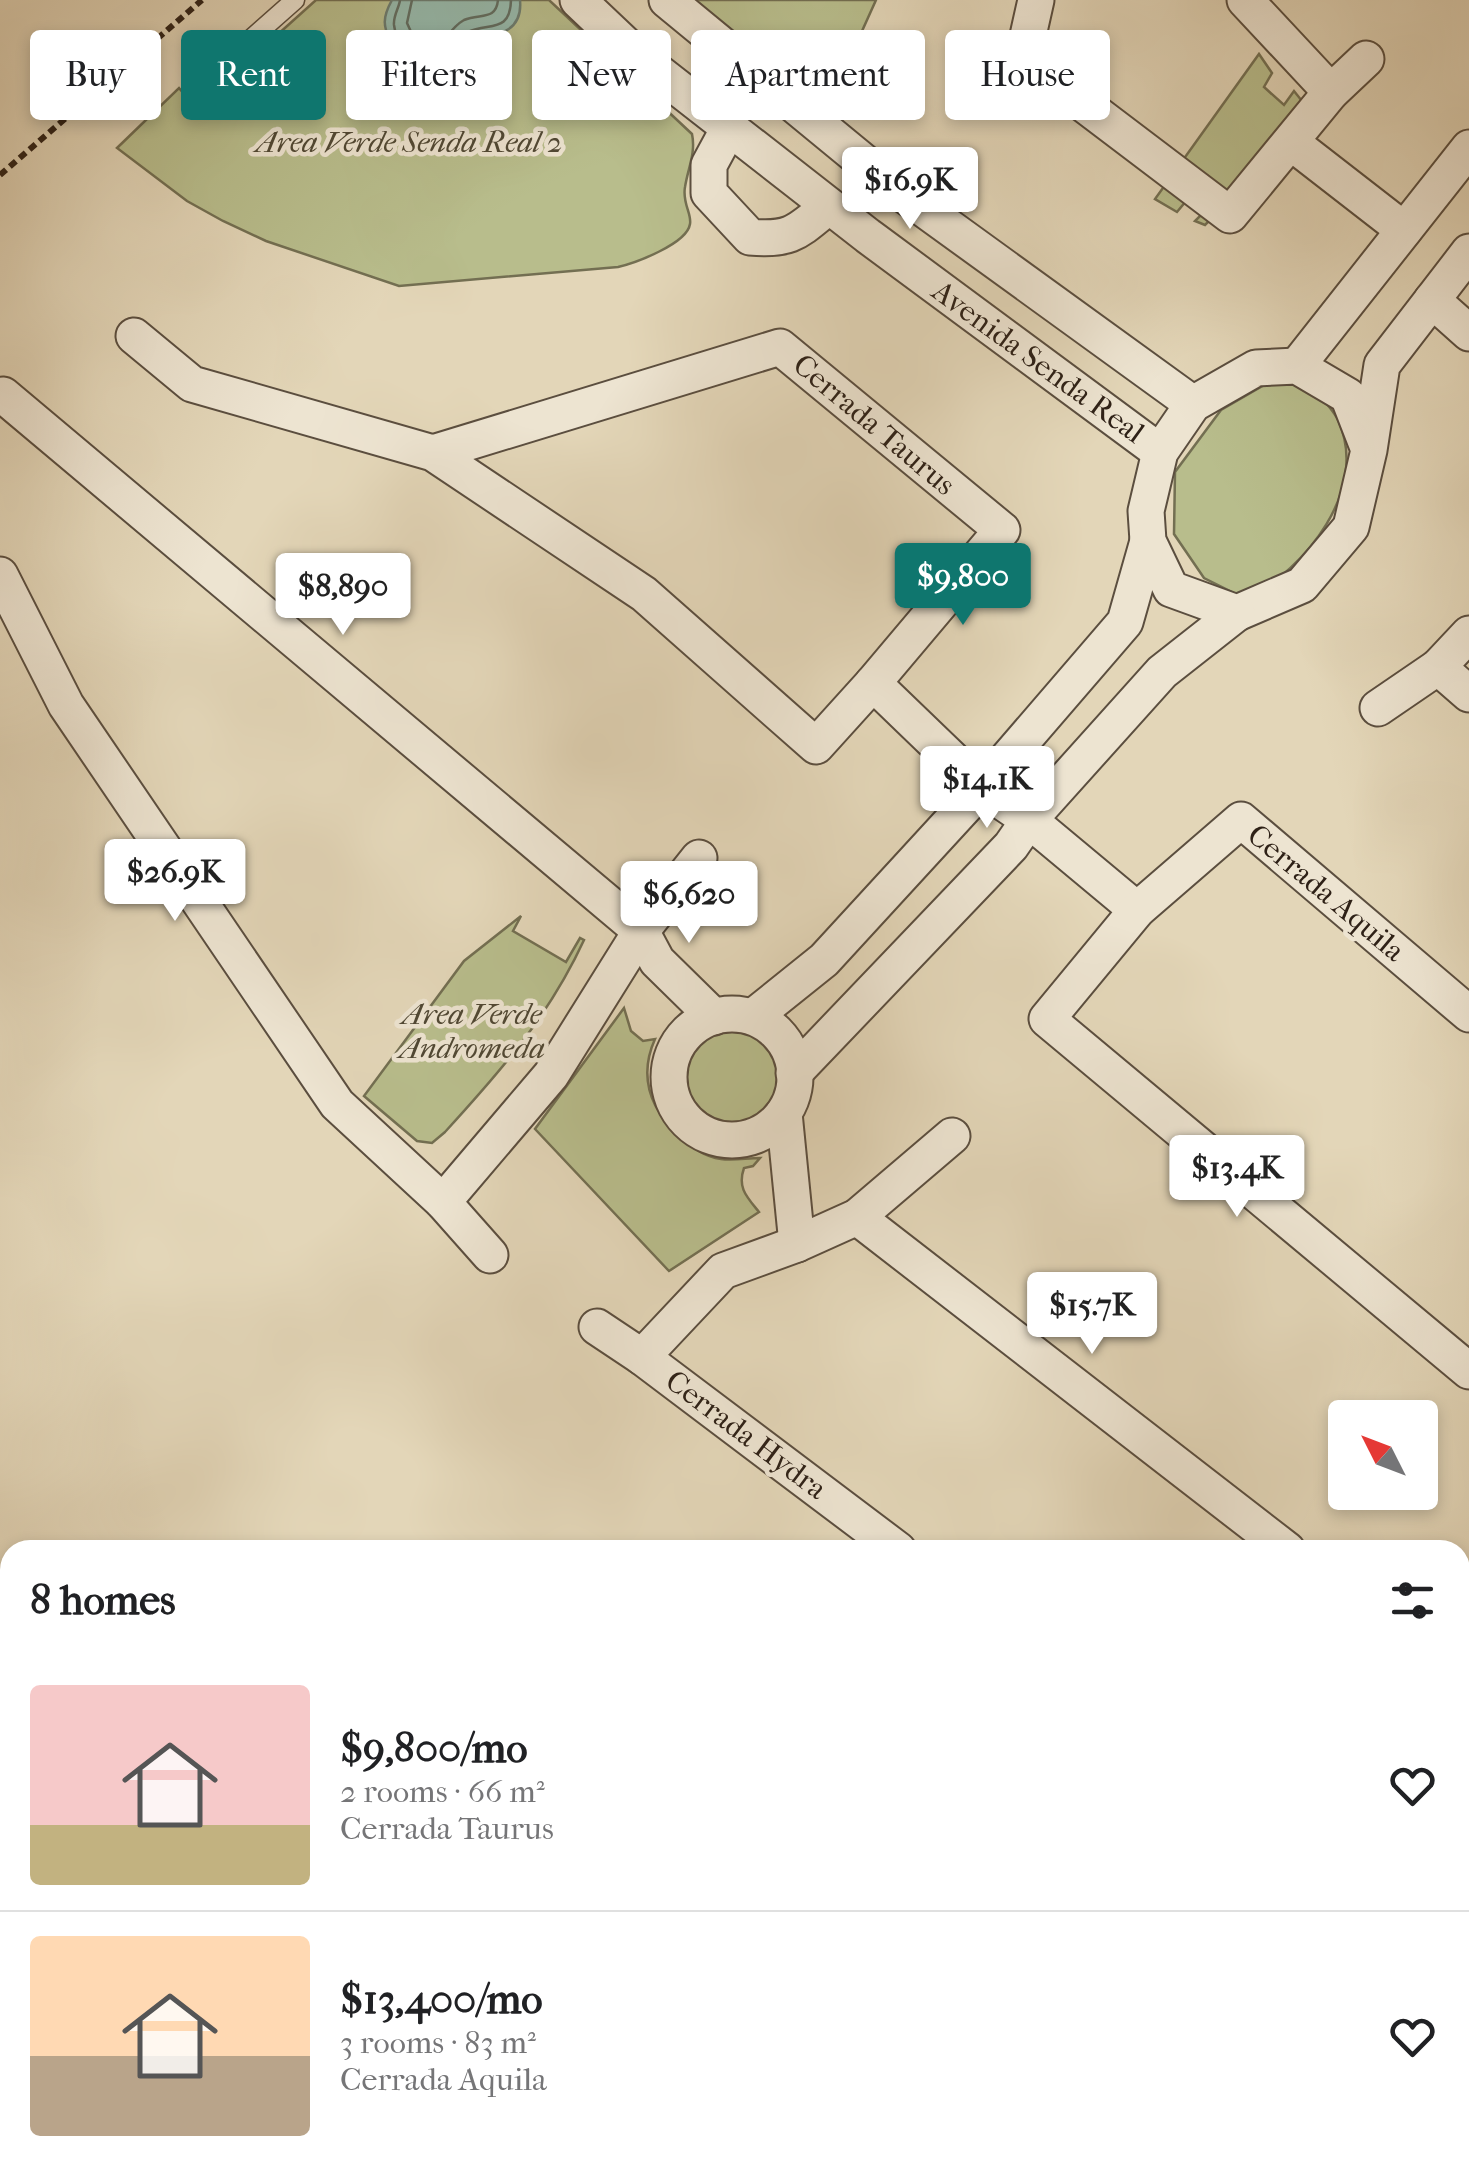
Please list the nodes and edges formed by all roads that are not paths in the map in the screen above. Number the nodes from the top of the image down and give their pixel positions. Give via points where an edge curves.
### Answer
1 (294, 0) edge
2 (578, 0) edge
3 (667, 0) edge
4 (1036, 0) edge
5 (1245, 0) edge
6 (260, 30) edge
7 (1366, 59) dead end
8 (1331, 92) junction
9 (729, 128) junction
10 (1292, 143) junction
11 (1469, 148) edge
12 (899, 191) junction
13 (829, 206) junction
14 (1404, 230) junction
15 (868, 236) junction
16 (1469, 252) edge
17 (1432, 300) junction
18 (1469, 333) edge
19 (134, 336) dead end
20 (1297, 366) junction
21 (0, 398) edge
22 (1193, 404) junction
23 (1369, 450) junction
24 (1160, 452) junction
25 (433, 453) junction
26 (1148, 541) junction
27 (0, 575) edge
28 (1237, 613) junction
29 (1469, 634) edge
30 (1438, 667) junction
31 (874, 684) junction
32 (1469, 694) edge
33 (1378, 708) dead end
34 (982, 788) junction
35 (1029, 820) junction
36 (699, 858) dead end
37 (1137, 910) junction
38 (641, 931) junction
39 (1469, 1014) edge
40 (714, 1017) junction
41 (753, 1017) junction
42 (794, 1073) junction
43 (784, 1113) junction
44 (952, 1136) dead end
45 (444, 1202) junction
46 (857, 1217) junction
47 (797, 1244) junction
48 (490, 1256) dead end
49 (597, 1327) dead end
50 (642, 1356) junction
51 (1469, 1371) edge
52 (885, 1540) edge
53 (1274, 1540) edge

1 - 6 lane
2 - 9 street, Avenida Senda Real
3 - 12 street, Avenida Senda Real
4 - 10 street via 1023,58 1230,215
5 - 8 street
7 - 8 street
8 - 10 street
9 - 13 street, Avenida Senda Real
9 - 13 street via 709,165 710,193 750,237 780,240
10 - 14 street
11 - 14 street
12 - 15 street
12 - 22 street, Avenida Senda Real
13 - 15 street, Avenida Senda Real
14 - 20 street
15 - 24 street, Avenida Senda Real
16 - 17 street
17 - 18 street
17 - 23 street via 1382,366
19 - 25 street, Cerrada Taurus via 192,384
20 - 22 street, Avenida Senda Real via 1256,368
20 - 23 street via 1348,396
21 - 38 street
22 - 24 street, Avenida Senda Real
23 - 28 street via 1352,526 1302,585
24 - 26 street, Avenida Senda Real via 1146,511
25 - 31 street, Cerrada Taurus via 644,594 816,746
25 - 31 street, Cerrada Taurus via 780,346 1002,530
26 - 28 street, Avenida Senda Real via 1172,589
26 - 34 street, Avenida Senda Real via 1125,622
27 - 45 street via 66,706 338,1104
28 - 35 street via 1162,672
29 - 30 street
30 - 32 street
30 - 33 street
31 - 34 street
34 - 35 street
34 - 41 street, Avenida Senda Real via 824,960
35 - 37 street
35 - 42 street
36 - 38 street
37 - 39 street, Cerrada Aquila via 1241,820
37 - 51 street, Cerrada Aquila via 1047,1019
38 - 40 street via 657,961
38 - 45 street via 551,1074
40 - 41 street
40 - 43 street via 686,1034 675,1051 668,1071 678,1111 692,1127 730,1140 750,1138
41 - 42 street via 779,1036
42 - 43 street
43 - 47 street
44 - 46 street, Cerrada Hydra
45 - 48 street
46 - 47 street, Cerrada Hydra
46 - 53 street
47 - 50 street, Cerrada Hydra via 723,1271
49 - 50 street, Cerrada Hydra
50 - 52 street, Cerrada Hydra

